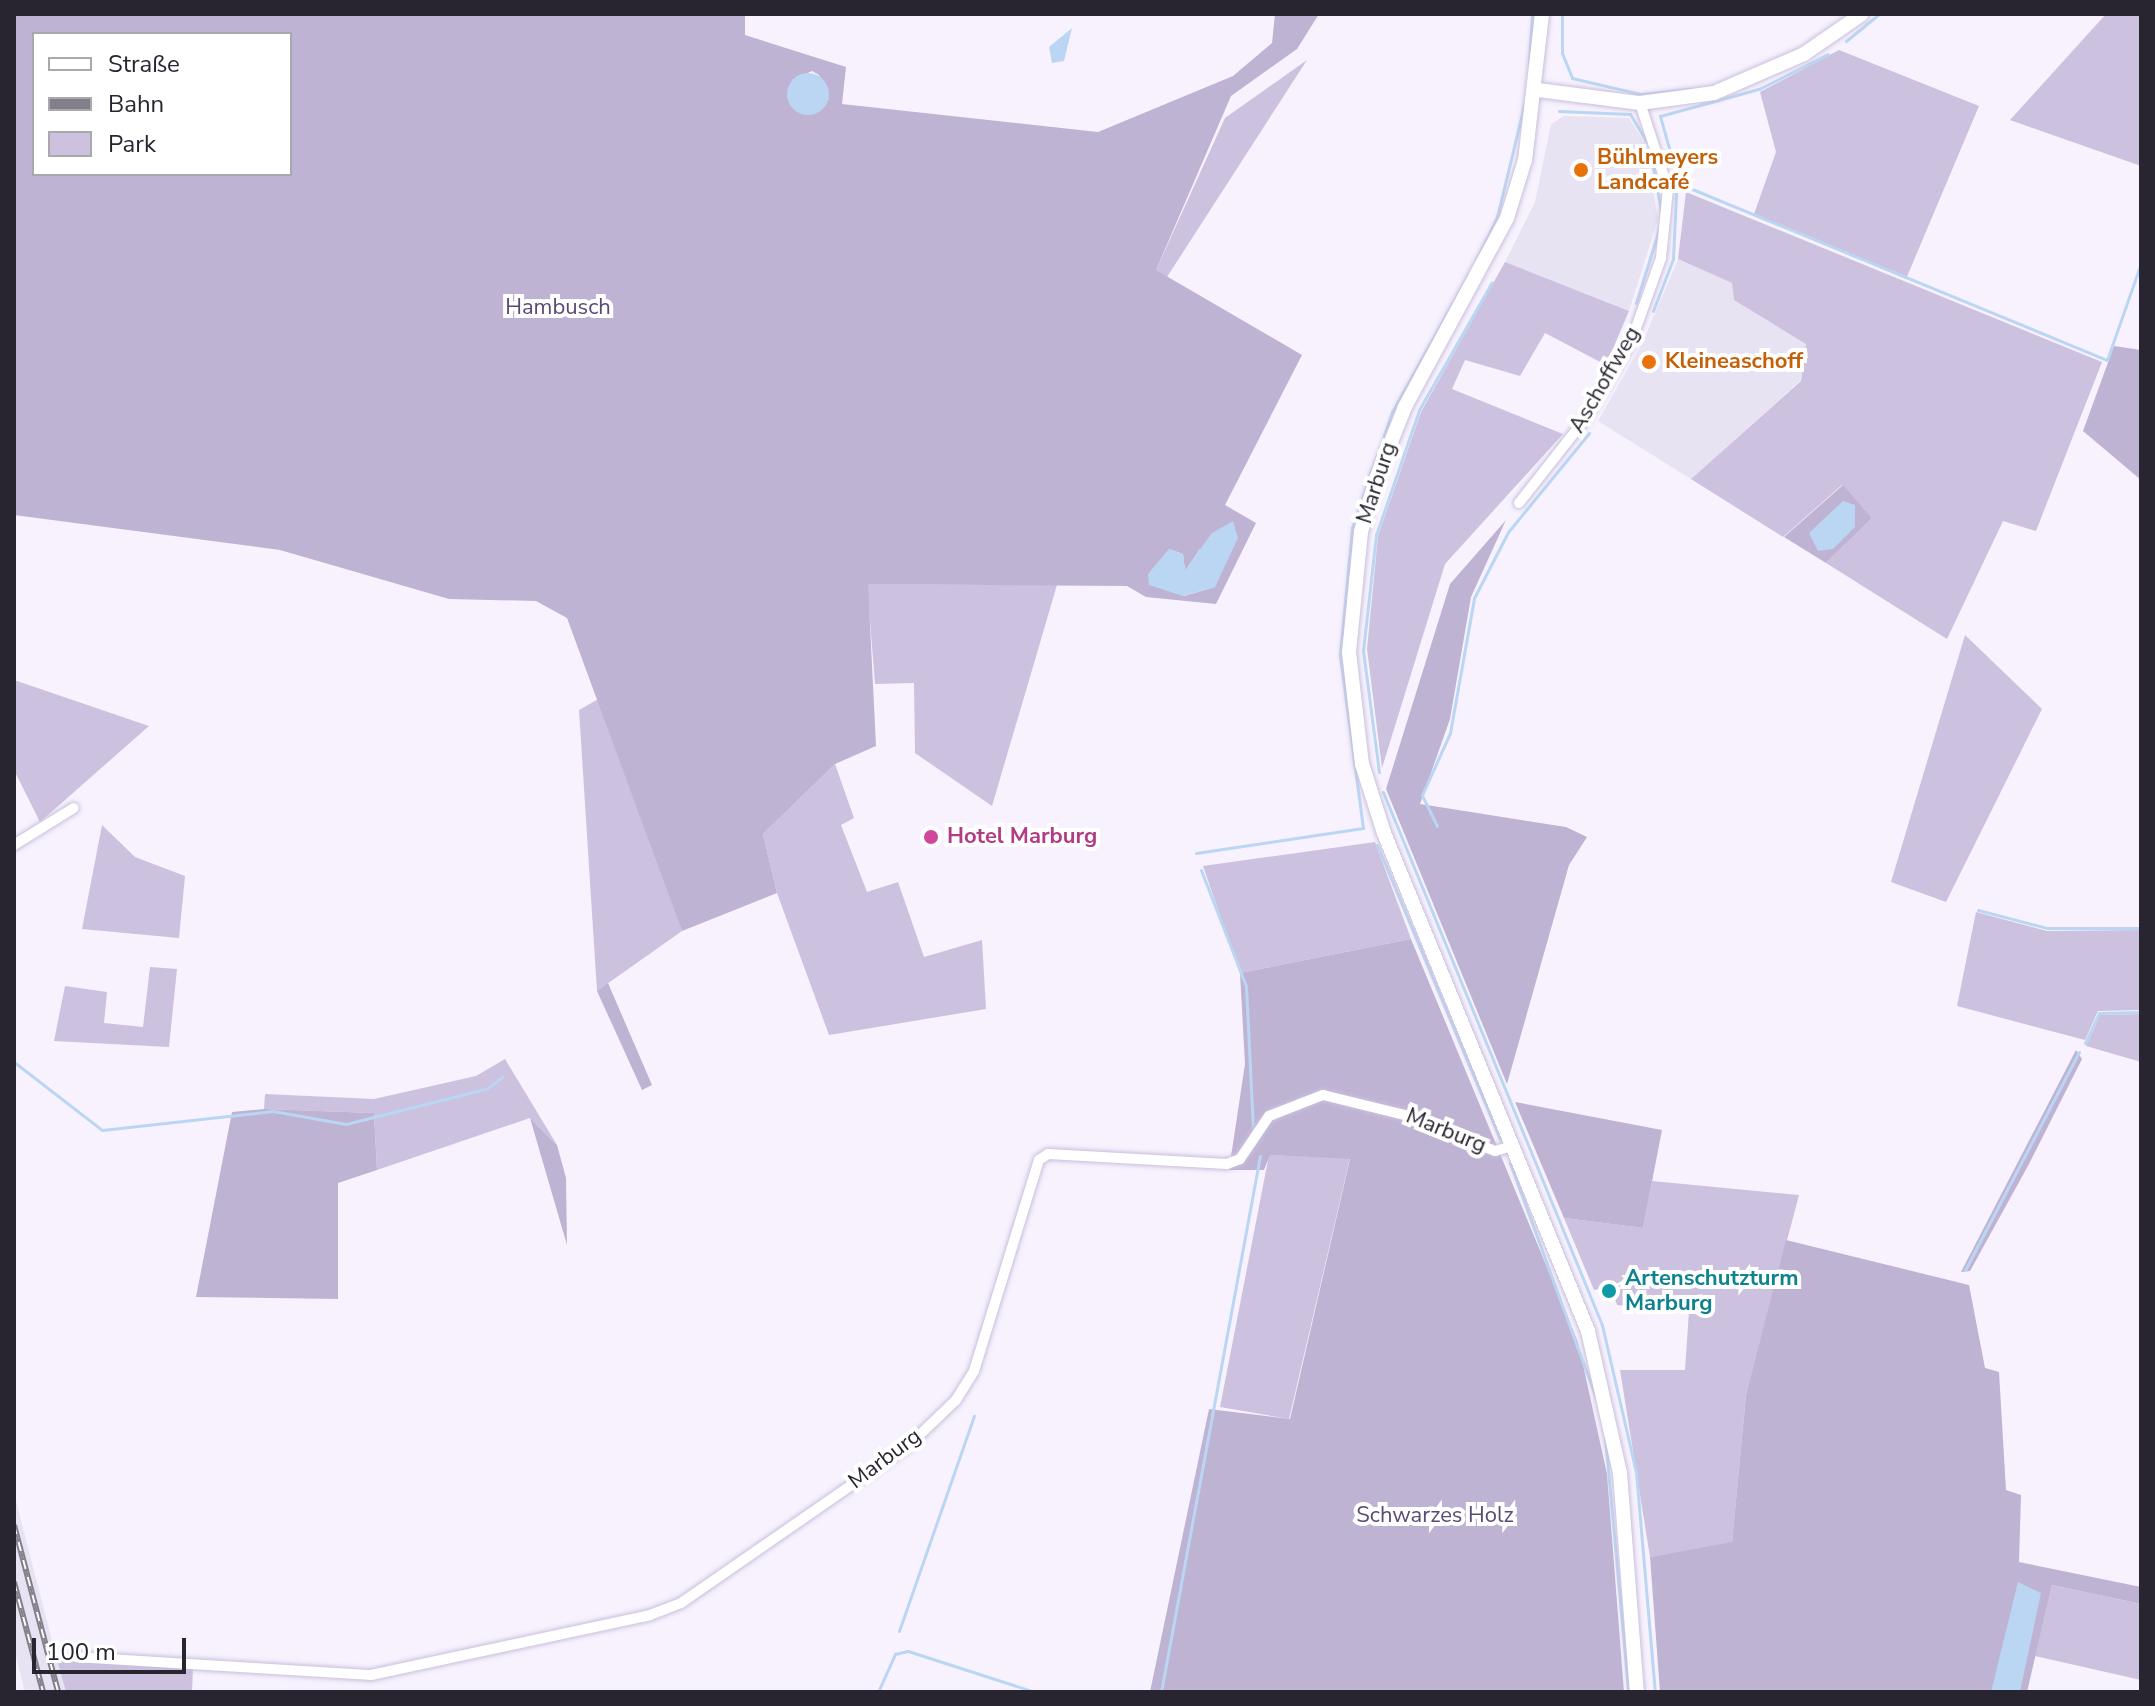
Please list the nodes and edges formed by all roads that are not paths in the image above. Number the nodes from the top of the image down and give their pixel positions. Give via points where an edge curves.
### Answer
1 (1542, 14) edge
2 (1862, 14) edge
3 (1538, 90) junction
4 (1640, 103) junction
5 (1519, 503) dead end
6 (74, 808) dead end
7 (14, 845) edge
8 (1513, 1146) junction
9 (76, 1657) dead end
10 (1637, 1692) edge

1 - 3 street, Marburg
2 - 4 street via 1761,76 1714,93
3 - 4 street
3 - 8 street, Marburg via 1507,218 1405,407 1376,479 1357,563 1349,652 1368,788
4 - 5 street, Aschoffweg via 1668,189 1661,258 1631,342 1585,419
6 - 7 street
8 - 9 street, Marburg via 1495,1151 1413,1117 1323,1095 1269,1116 1240,1159 1227,1164 1048,1154 1039,1160 974,1371 956,1400 908,1446 703,1589 650,1615 371,1675
8 - 10 street, Marburg via 1588,1331 1612,1420

